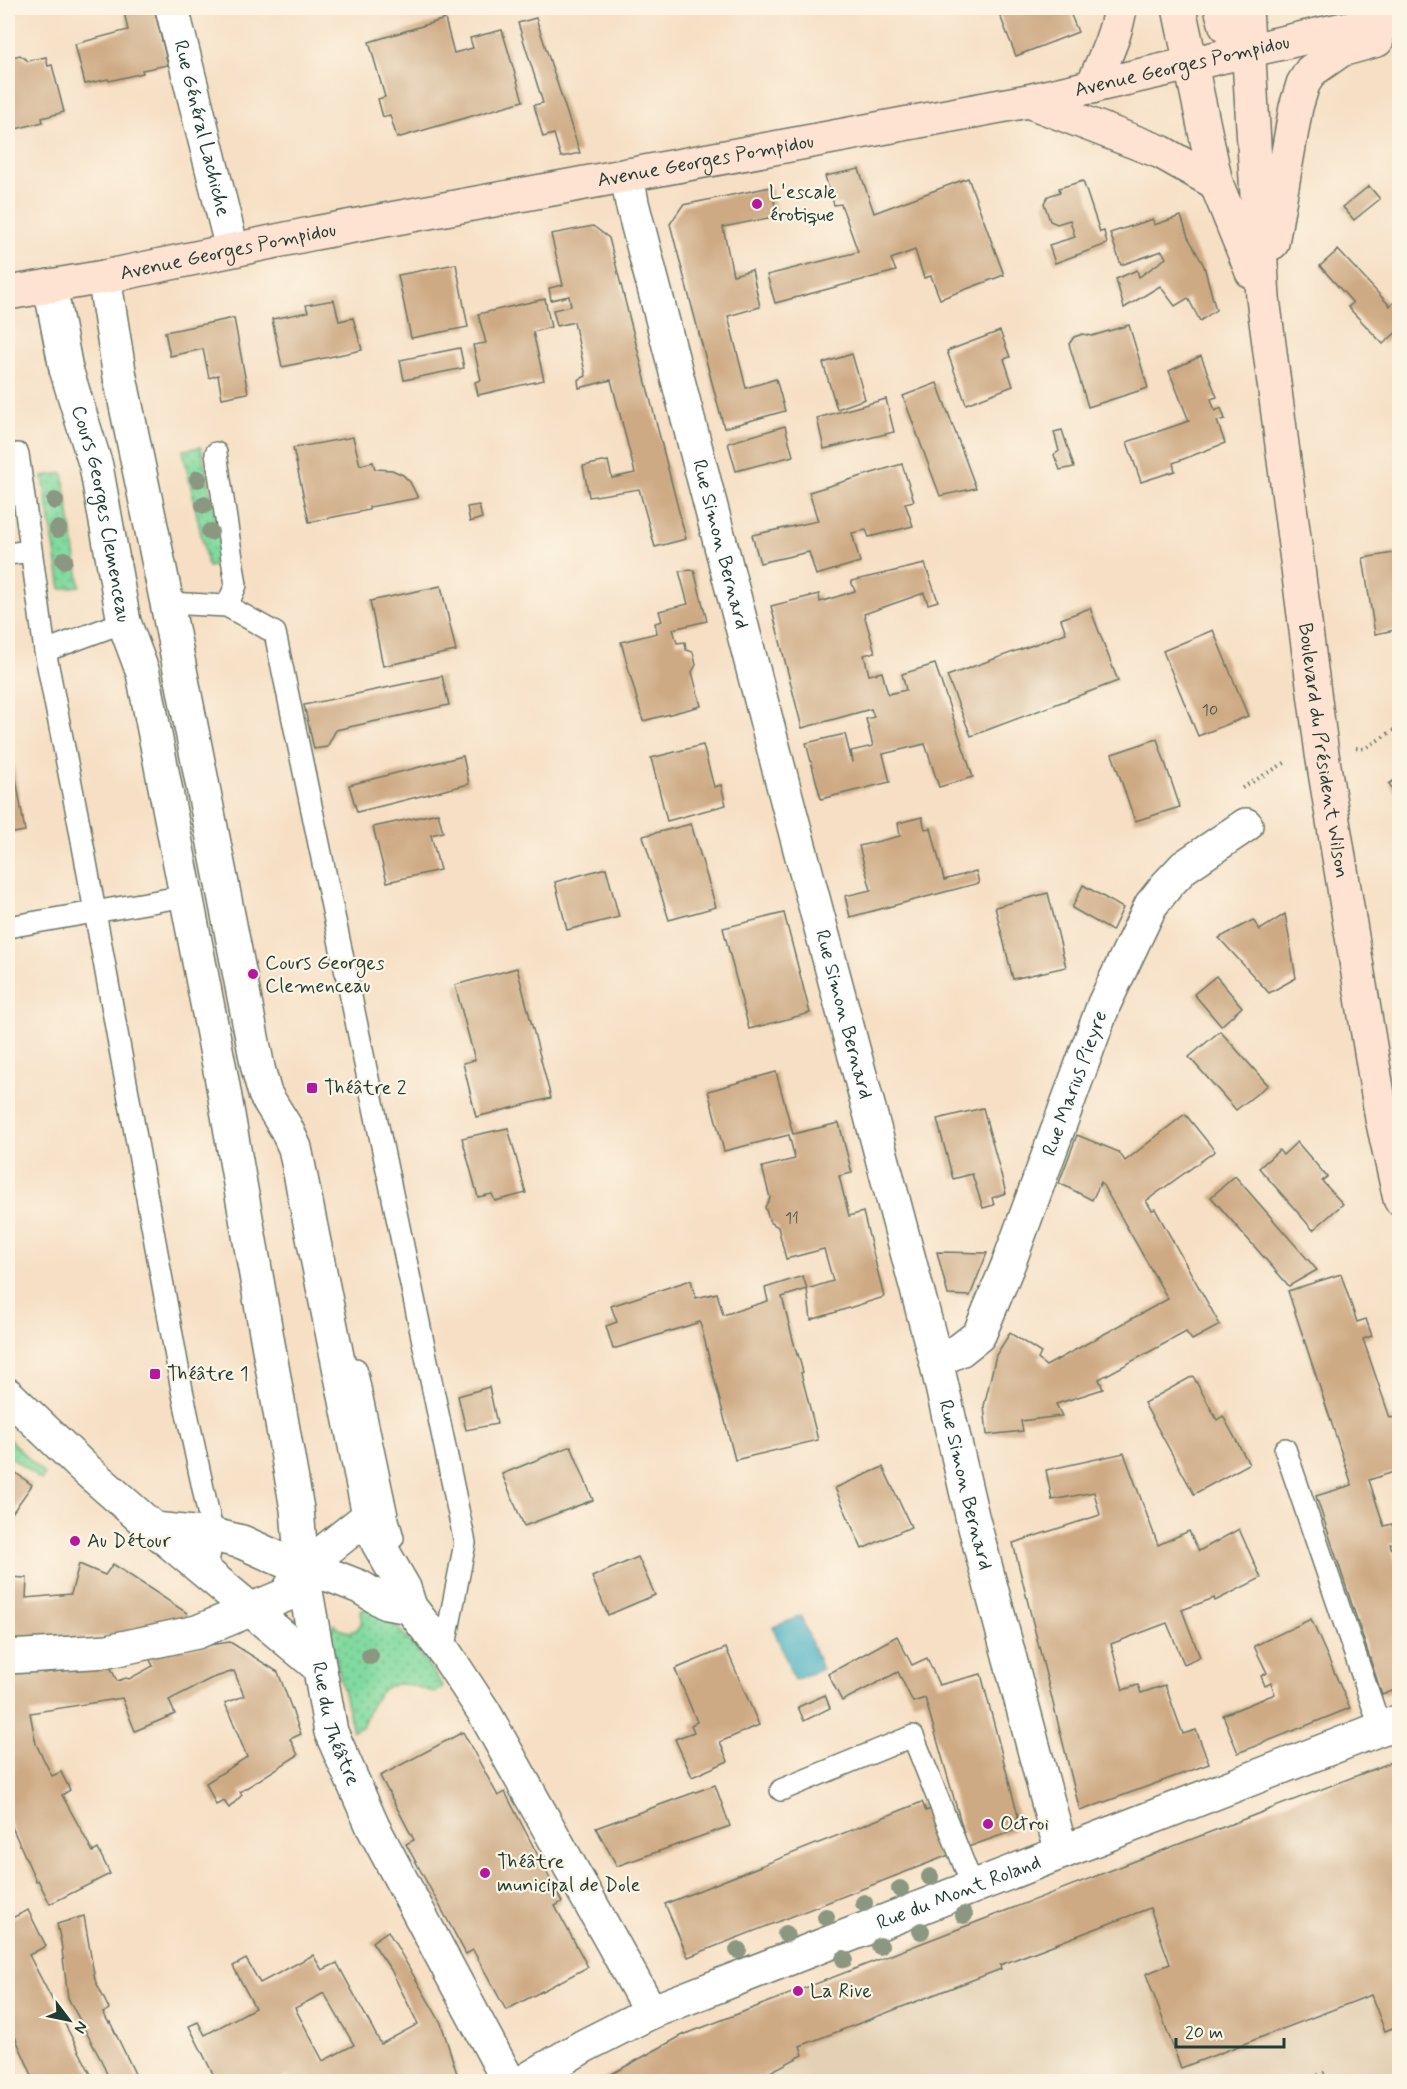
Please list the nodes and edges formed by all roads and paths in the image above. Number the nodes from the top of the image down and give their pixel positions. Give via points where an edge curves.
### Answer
1 (172, 8) edge
2 (1120, 8) edge
3 (1179, 8) edge
4 (1221, 8) edge
5 (1246, 8) edge
6 (1400, 21) edge
7 (1400, 33) edge
8 (1248, 51) junction
9 (1191, 64) junction
10 (1092, 87) junction
11 (1028, 102) junction
12 (627, 176) junction
13 (1216, 183) junction
14 (232, 249) junction
15 (104, 277) junction
16 (50, 286) junction
17 (8, 293) edge
18 (1263, 298) junction
19 (18, 453) dead end
20 (216, 453) dead end
21 (31, 551) junction
22 (8, 554) edge
23 (167, 603) junction
24 (227, 606) junction
25 (124, 622) junction
26 (45, 651) junction
27 (1400, 706) edge
28 (1353, 748) dead end
29 (1297, 757) dead end
30 (1242, 788) dead end
31 (1246, 825) dead end
32 (186, 896) junction
33 (95, 913) junction
34 (8, 927) edge
35 (270, 1104) junction
36 (1400, 1199) edge
37 (936, 1361) junction
38 (8, 1395) edge
39 (1285, 1449) dead end
40 (369, 1515) junction
41 (154, 1529) junction
42 (213, 1536) junction
43 (390, 1565) junction
44 (302, 1569) junction
45 (206, 1573) junction
46 (410, 1607) junction
47 (250, 1610) junction
48 (444, 1651) junction
49 (8, 1657) edge
50 (318, 1666) junction
51 (1390, 1724) edge
52 (781, 1790) dead end
53 (1063, 1852) junction
54 (972, 1887) junction
55 (651, 2012) junction
56 (1326, 2072) dead end
57 (509, 2082) edge
58 (523, 2082) edge
59 (1301, 2082) edge

1 - 14 street, Rue Général Lachiche
2 - 10 main road
3 - 9 main road, Boulevard du Président Wilson
4 - 8 main road via 1226,26
5 - 8 main road, Boulevard du Président Wilson
6 - 8 main road, Avenue Georges Pompidou via 1343,29
7 - 18 main road via 1341,50 1311,71 1303,84
8 - 9 main road, Avenue Georges Pompidou
8 - 18 main road, Boulevard du Président Wilson
9 - 10 main road, Avenue Georges Pompidou
9 - 13 main road, Boulevard du Président Wilson
10 - 11 main road, Avenue Georges Pompidou
11 - 12 main road, Avenue Georges Pompidou
11 - 13 main road via 1161,152
12 - 14 main road, Avenue Georges Pompidou
12 - 37 street, Rue Simon Bernard
13 - 18 main road, Boulevard du Président Wilson
14 - 15 main road, Avenue Georges Pompidou
15 - 16 main road, Avenue Georges Pompidou
15 - 23 street via 120,378
16 - 17 main road, Avenue Georges Pompidou
16 - 25 street, Cours Georges Clemenceau via 66,369 96,466
18 - 36 main road, Boulevard du Président Wilson via 1322,754 1382,1119
19 - 21 lane
20 - 24 lane via 236,585
21 - 22 lane
21 - 26 lane
23 - 24 lane
23 - 35 street via 258,1068
24 - 48 lane via 275,633 465,1543
25 - 26 lane
25 - 32 street, Cours Georges Clemenceau via 143,673
26 - 33 lane
27 - 28 path via 1394,730 1364,748
29 - 30 path
31 - 37 street, Rue Marius Pieyre via 1184,867 1151,905 1104,1004 979,1335 960,1350
32 - 33 lane
32 - 44 street, Cours Georges Clemenceau via 297,1509
33 - 34 lane
33 - 42 lane via 180,1378
35 - 40 street via 295,1148
35 - 43 lane via 299,1122 306,1132 394,1539
37 - 53 street, Rue Simon Bernard via 972,1516
38 - 41 street, Rue du Théâtre
39 - 51 lane
40 - 43 street
40 - 44 street
41 - 42 street
41 - 45 street, Rue du Théâtre
42 - 44 street via 242,1542
42 - 45 lane
43 - 46 street
44 - 46 street via 350,1583 386,1603
44 - 47 street via 285,1594
44 - 50 street, Cours Georges Clemenceau
45 - 47 street, Rue du Théâtre
46 - 48 street
47 - 49 street via 197,1632 108,1651
47 - 50 street, Rue du Théâtre
48 - 55 street via 484,1712
50 - 57 street, Rue du Théâtre via 331,1732 373,1827
51 - 53 street, Rue du Mont Roland
52 - 54 lane via 913,1736
53 - 54 street, Rue du Mont Roland
54 - 55 street, Rue du Mont Roland
55 - 58 street, Rue du Mont Roland
56 - 59 path

